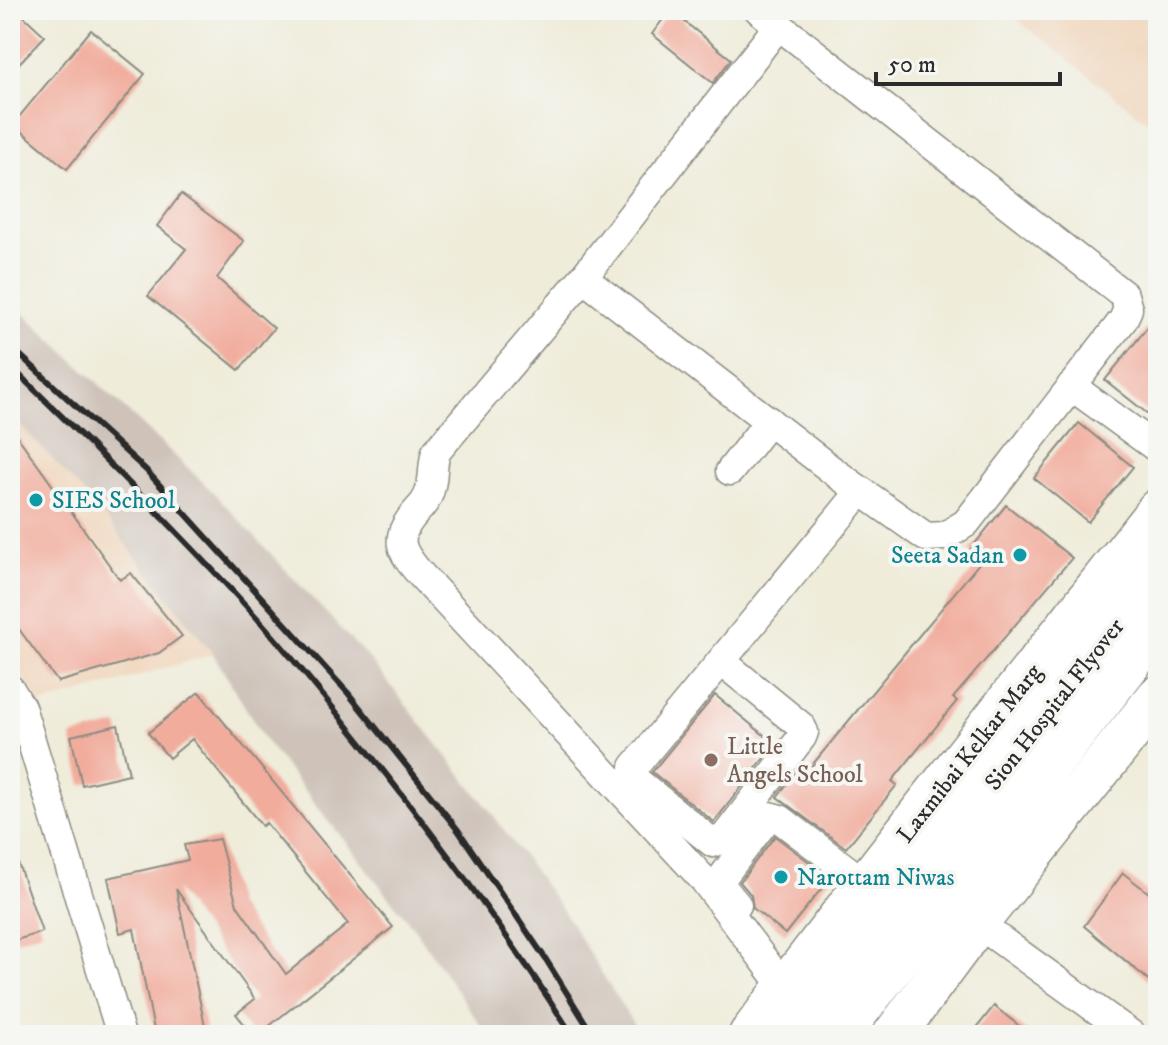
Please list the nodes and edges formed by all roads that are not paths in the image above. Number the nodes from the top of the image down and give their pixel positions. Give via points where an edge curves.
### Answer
1 (769, 18) edge
2 (583, 278) junction
3 (1071, 386) junction
4 (769, 421) junction
5 (1158, 449) edge
6 (730, 471) dead end
7 (860, 492) junction
8 (1158, 510) edge
9 (1158, 569) edge
10 (1158, 627) edge
11 (721, 661) junction
12 (10, 689) edge
13 (1158, 697) edge
14 (962, 849) junction
15 (872, 879) junction
16 (972, 930) junction
17 (790, 982) junction
18 (121, 1035) edge
19 (750, 1035) edge
20 (796, 1035) edge
21 (839, 1035) edge
22 (894, 1035) edge
23 (1132, 1035) edge

1 - 2 street
1 - 3 street via 1124,295 1128,309 1123,320
2 - 4 street
2 - 17 street via 436,452 431,490 402,533 403,554 715,893
3 - 5 street
3 - 7 street via 966,523 945,536 926,537
4 - 6 street
4 - 7 street
7 - 11 street
8 - 15 highway, Laxmibai Kelkar Marg
9 - 14 highway, Sion Hospital Flyover
10 - 14 highway, Sion Hospital Flyover
11 - 11 street via 632,774 713,843 723,839 804,732
12 - 18 street via 21,707
13 - 16 highway
14 - 15 highway
14 - 16 highway
14 - 20 highway
14 - 21 highway
15 - 17 highway, Laxmibai Kelkar Marg
15 - 17 street via 769,816 721,884
16 - 22 highway
16 - 23 street
17 - 19 highway, Laxmibai Kelkar Marg

